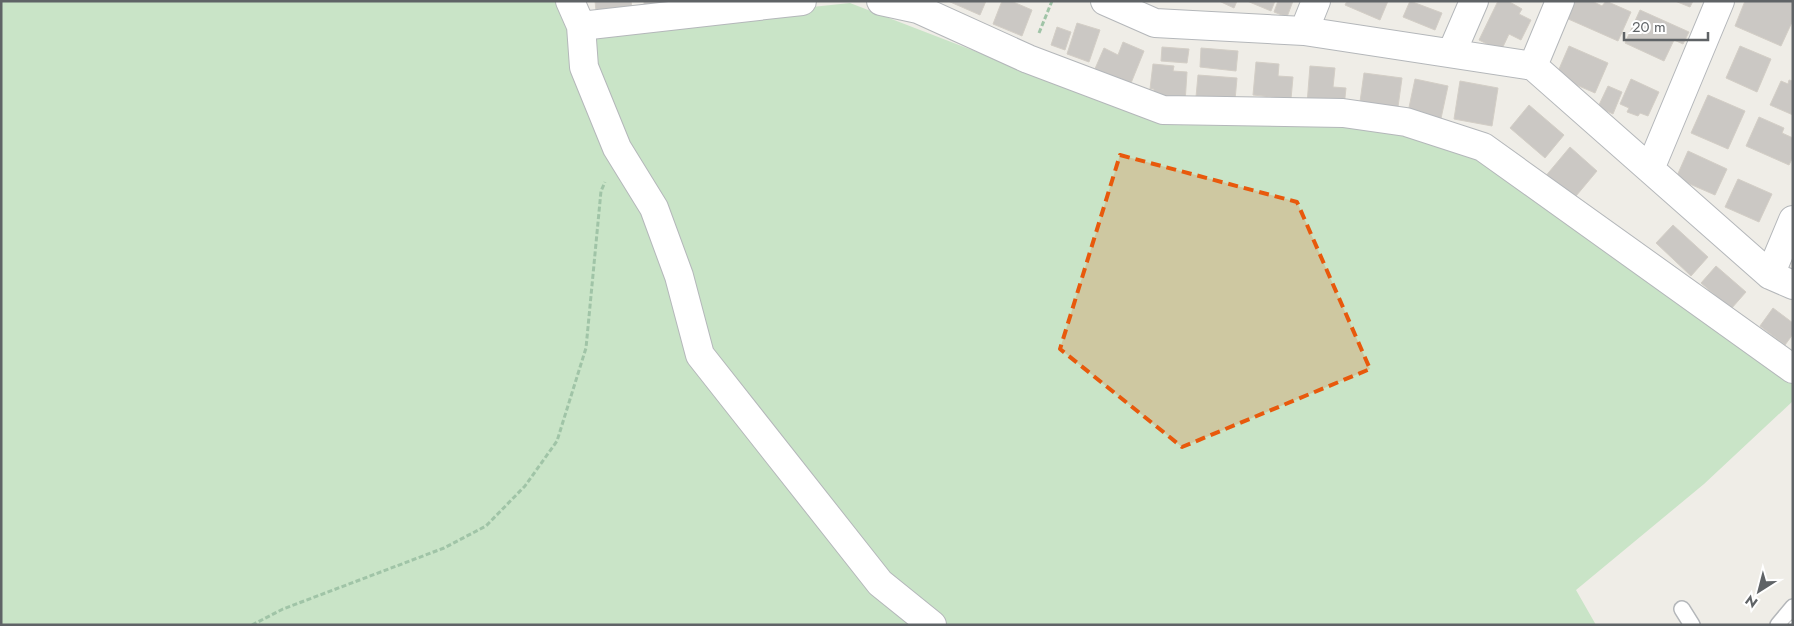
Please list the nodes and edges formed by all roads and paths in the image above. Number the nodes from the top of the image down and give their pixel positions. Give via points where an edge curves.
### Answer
1 (570, 1) edge
2 (802, 1) edge
3 (881, 1) edge
4 (1052, 1) edge
5 (1105, 1) edge
6 (1316, 1) edge
7 (1474, 1) edge
8 (1560, 1) edge
9 (1720, 1) edge
10 (1160, 12) edge
11 (581, 26) junction
12 (1304, 31) junction
13 (1452, 52) junction
14 (1028, 59) junction
15 (1533, 66) junction
16 (617, 148) junction
17 (1650, 169) junction
18 (1793, 220) edge
19 (1781, 280) edge
20 (1793, 369) edge
21 (1793, 608) edge
22 (1682, 609) dead end
23 (252, 625) edge
24 (932, 625) edge
25 (1692, 625) edge
26 (1778, 625) edge

1 - 11 street
2 - 11 street
3 - 14 street via 918,9
4 - 14 path
5 - 10 street
6 - 12 street
7 - 13 street
8 - 15 street
9 - 17 street
10 - 12 street
11 - 16 street via 584,67
12 - 13 street
13 - 15 street
14 - 20 street via 1164,110 1343,113 1406,122 1483,147
15 - 17 street
16 - 23 path via 601,191 586,348 557,441 525,486 486,526 453,543 283,609
16 - 24 street via 654,208 679,276 700,355 880,583
17 - 19 street
18 - 19 street
21 - 26 lane
22 - 25 lane

